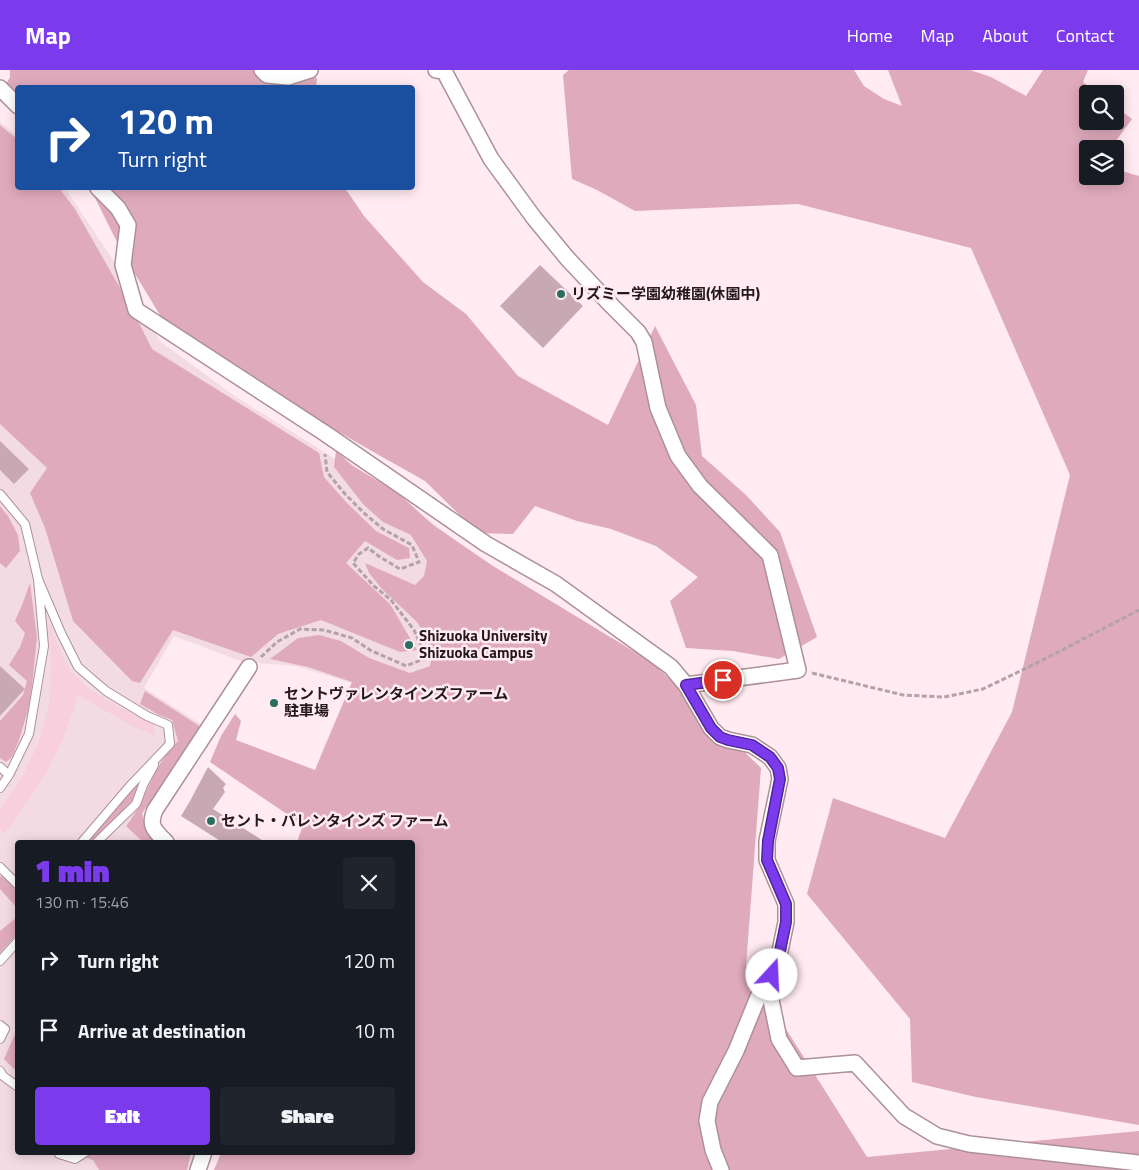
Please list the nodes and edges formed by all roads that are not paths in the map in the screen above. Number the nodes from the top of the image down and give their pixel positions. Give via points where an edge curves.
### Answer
1 (262, 70) edge
2 (310, 70) edge
3 (436, 70) edge
4 (0, 88) edge
5 (15, 103) edge
6 (100, 190) edge
7 (0, 494) edge
8 (38, 579) junction
9 (249, 667) road end
10 (686, 685) junction
11 (160, 753) junction
12 (0, 767) edge
13 (9, 775) junction
14 (0, 788) edge
15 (84, 840) edge
16 (99, 840) edge
17 (164, 840) edge
18 (0, 867) edge
19 (15, 882) edge
20 (15, 944) edge
21 (0, 961) edge
22 (769, 990) junction
23 (0, 1025) edge
24 (0, 1039) edge
25 (0, 1071) edge
26 (15, 1085) edge
27 (62, 1155) edge
28 (81, 1155) edge
29 (203, 1155) edge
30 (1139, 1163) edge
31 (198, 1170) edge
32 (721, 1170) edge

1 - 2 street via 267,75 288,77
3 - 10 street via 444,71 491,159 534,218 567,258 638,332 644,342 658,408 678,456 700,486 770,555 798,670
4 - 5 street
6 - 10 street via 118,208 128,226 123,265 136,310 326,434 486,544 556,584 671,667
7 - 8 lane via 25,524
8 - 11 lane via 78,667 106,691 168,725 170,744
8 - 13 lane via 44,646 29,734
9 - 17 street via 155,810 151,819 154,829
10 - 22 street via 711,728 720,737 752,745 770,757 778,768 780,779 767,860 786,904 786,922
11 - 15 lane
11 - 16 lane via 136,804
12 - 13 lane
13 - 14 lane
18 - 19 lane
20 - 21 lane
22 - 30 street via 779,1039 797,1068 855,1063 904,1116 937,1136 969,1144
22 - 32 street via 758,997 710,1102 706,1121
23 - 24 lane via 4,1029
25 - 26 lane
27 - 28 lane via 75,1159
29 - 31 street

